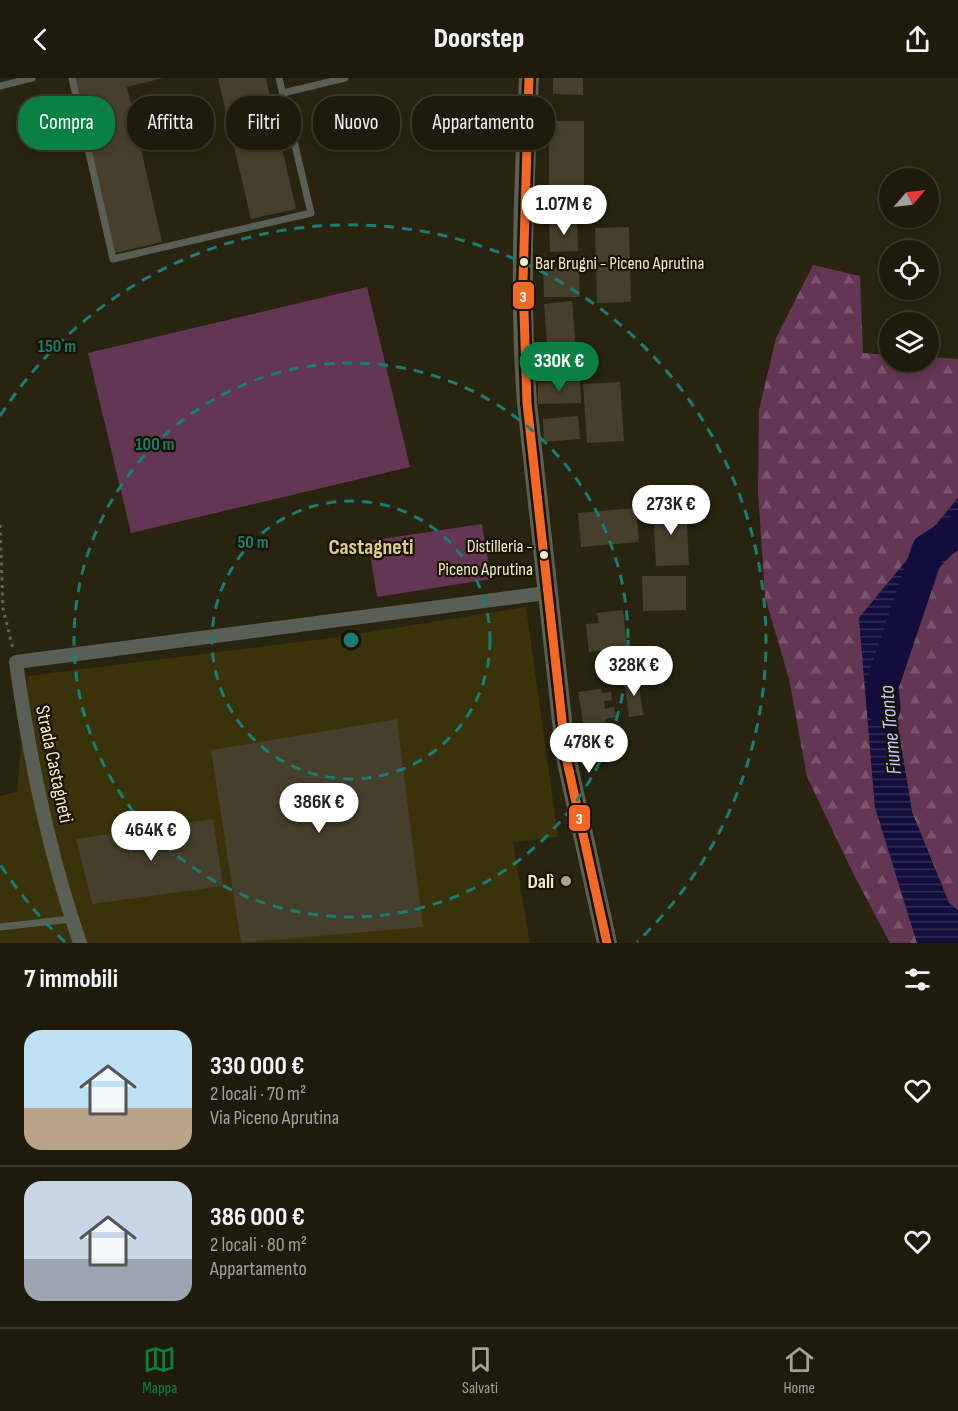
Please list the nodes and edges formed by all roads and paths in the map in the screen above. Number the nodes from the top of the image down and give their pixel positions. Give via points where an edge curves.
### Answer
1 (32, 78) edge
2 (72, 78) edge
3 (279, 78) edge
4 (345, 78) edge
5 (530, 78) edge
6 (0, 86) edge
7 (283, 93) junction
8 (0, 525) edge
9 (546, 592) junction
10 (16, 662) junction
11 (72, 919) junction
12 (0, 927) edge
13 (80, 943) edge
14 (607, 943) edge

1 - 6 lane
2 - 7 lane via 113,259 311,213
3 - 7 lane
4 - 7 lane
5 - 9 main road via 522,224 524,356
8 - 10 path via 3,608
9 - 10 street
9 - 14 main road via 566,757
10 - 11 street, Strada Castagneti via 23,717
11 - 12 lane
11 - 13 street, Strada Castagneti

